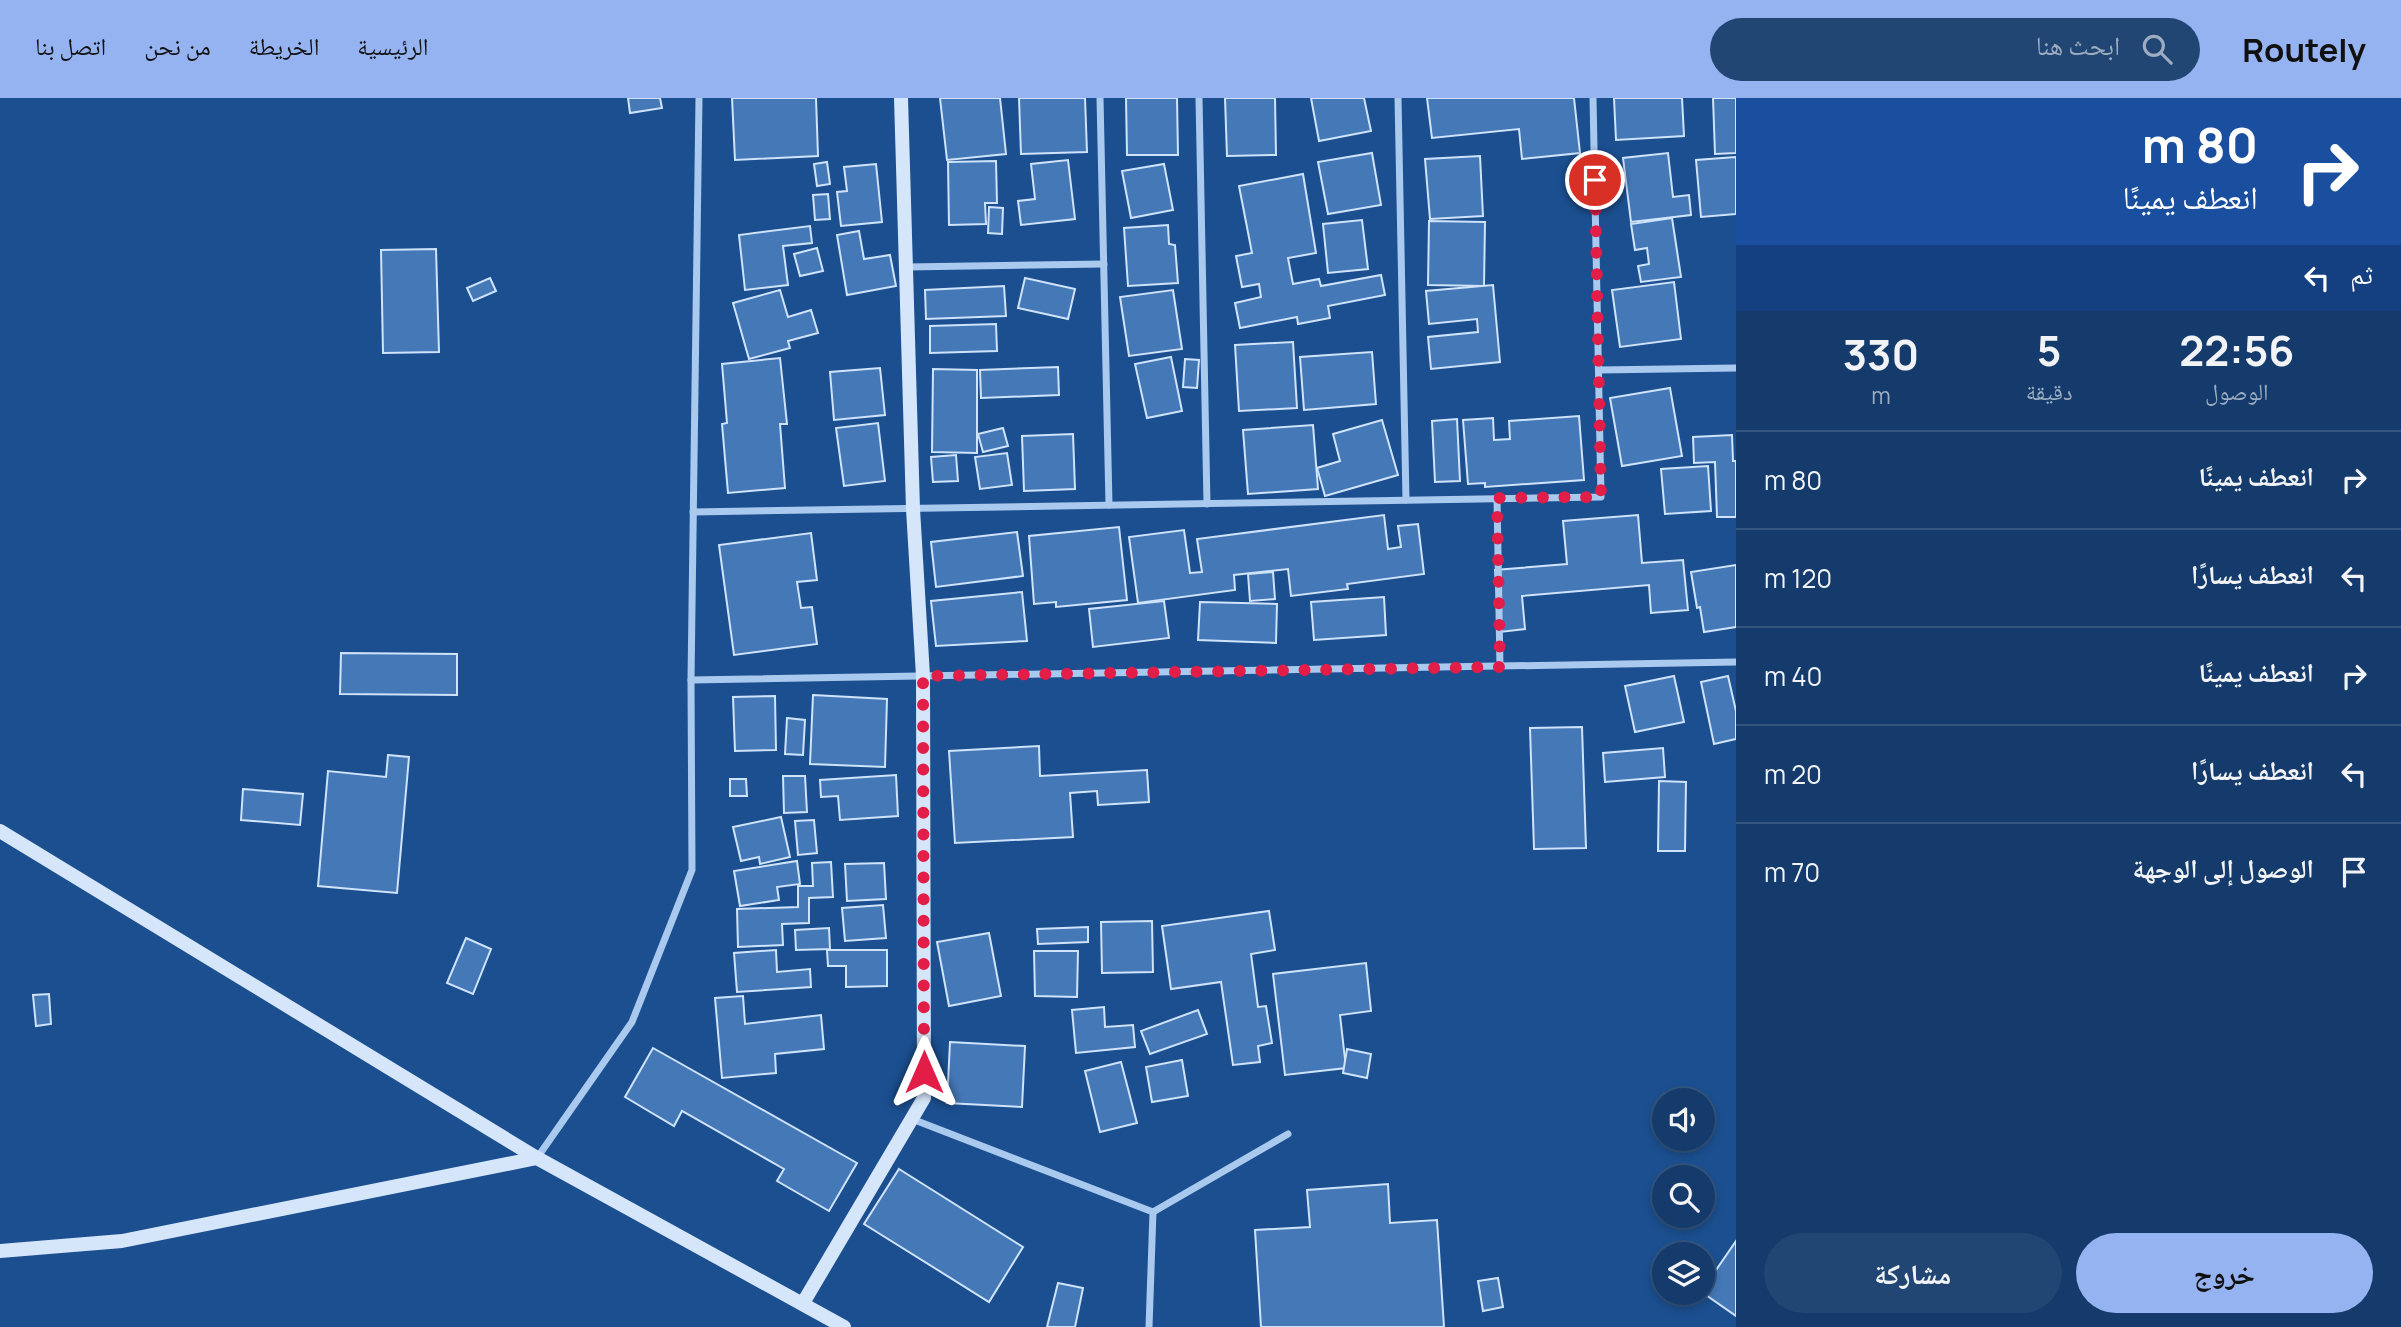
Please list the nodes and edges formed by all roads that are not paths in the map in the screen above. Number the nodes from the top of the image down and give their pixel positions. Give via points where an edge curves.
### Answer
1 (699, 98) edge
2 (901, 98) edge
3 (1101, 98) edge
4 (1199, 98) edge
5 (1398, 98) edge
6 (1593, 98) edge
7 (1104, 264) junction
8 (906, 267) junction
9 (1736, 368) edge
10 (1599, 370) junction
11 (1497, 498) junction
12 (1406, 500) junction
13 (1207, 503) junction
14 (1109, 505) junction
15 (913, 509) junction
16 (693, 512) junction
17 (1736, 662) edge
18 (1500, 667) junction
19 (923, 676) junction
20 (691, 680) junction
21 (0, 831) edge
22 (911, 1119) junction
23 (1288, 1135) dead end
24 (537, 1158) junction
25 (1153, 1212) junction
26 (0, 1251) edge
27 (803, 1303) junction
28 (844, 1327) edge
29 (1149, 1327) edge

1 - 16 street
2 - 8 street
3 - 7 street
4 - 13 street
5 - 12 street
6 - 10 street
7 - 8 street
7 - 14 street
8 - 15 street
9 - 10 street
10 - 11 street via 1601,497
11 - 12 street
11 - 18 street
12 - 13 street
13 - 14 street
14 - 15 street
15 - 16 street
15 - 19 street
16 - 20 street
17 - 18 street
18 - 19 street
19 - 20 street
19 - 22 street via 924,1098
20 - 24 street via 692,870 632,1022
21 - 24 street
22 - 25 street
22 - 27 street
23 - 25 street
24 - 26 street via 122,1241
24 - 27 street
25 - 29 street
27 - 28 street

